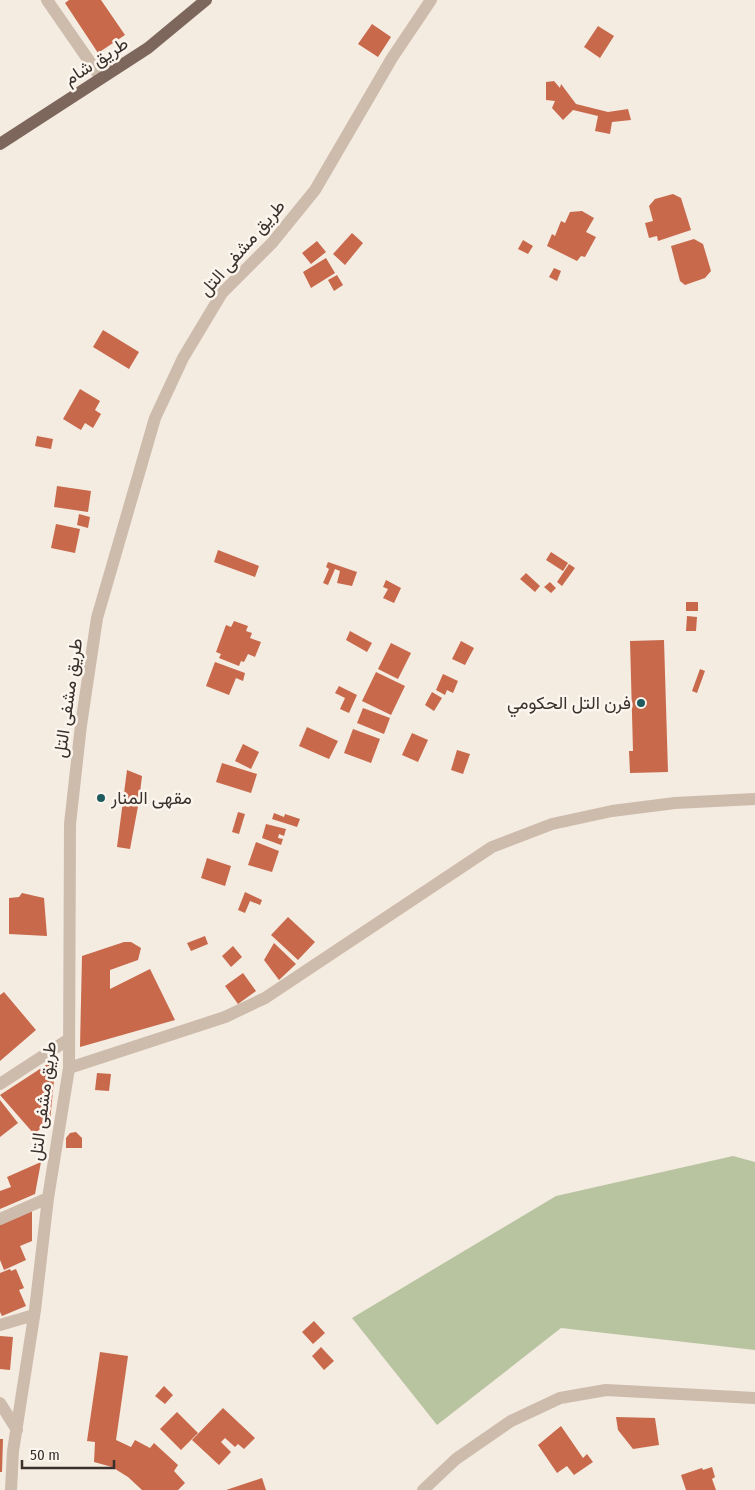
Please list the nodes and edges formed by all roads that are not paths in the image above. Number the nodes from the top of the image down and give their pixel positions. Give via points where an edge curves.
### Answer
1 (47, 0) edge
2 (206, 0) edge
3 (431, 0) edge
4 (101, 78) junction
5 (0, 144) edge
6 (755, 799) edge
7 (69, 1039) junction
8 (69, 1068) junction
9 (0, 1084) edge
10 (48, 1198) junction
11 (0, 1219) edge
12 (34, 1315) junction
13 (0, 1325) edge
14 (755, 1398) edge
15 (0, 1403) edge
16 (17, 1430) junction
17 (12, 1490) edge
18 (423, 1490) edge

1 - 4 street
2 - 4 main road, طريق شام via 148,48
3 - 7 street, طريق مشفى التل via 392,58 315,190 272,243 222,293 183,358 156,418 97,618 82,725 70,824
4 - 5 main road, طريق شام
6 - 8 street via 676,802 612,811 552,824 492,847 265,998 225,1016
7 - 8 street, طريق مشفى التل
7 - 9 street
8 - 10 street, طريق مشفى التل
10 - 11 street
10 - 12 street, طريق مشفى التل
12 - 13 street
12 - 16 street, طريق مشفى التل
14 - 18 street via 606,1390 560,1398 511,1421 456,1459
15 - 16 street
16 - 17 street, طريق مشفى التل

